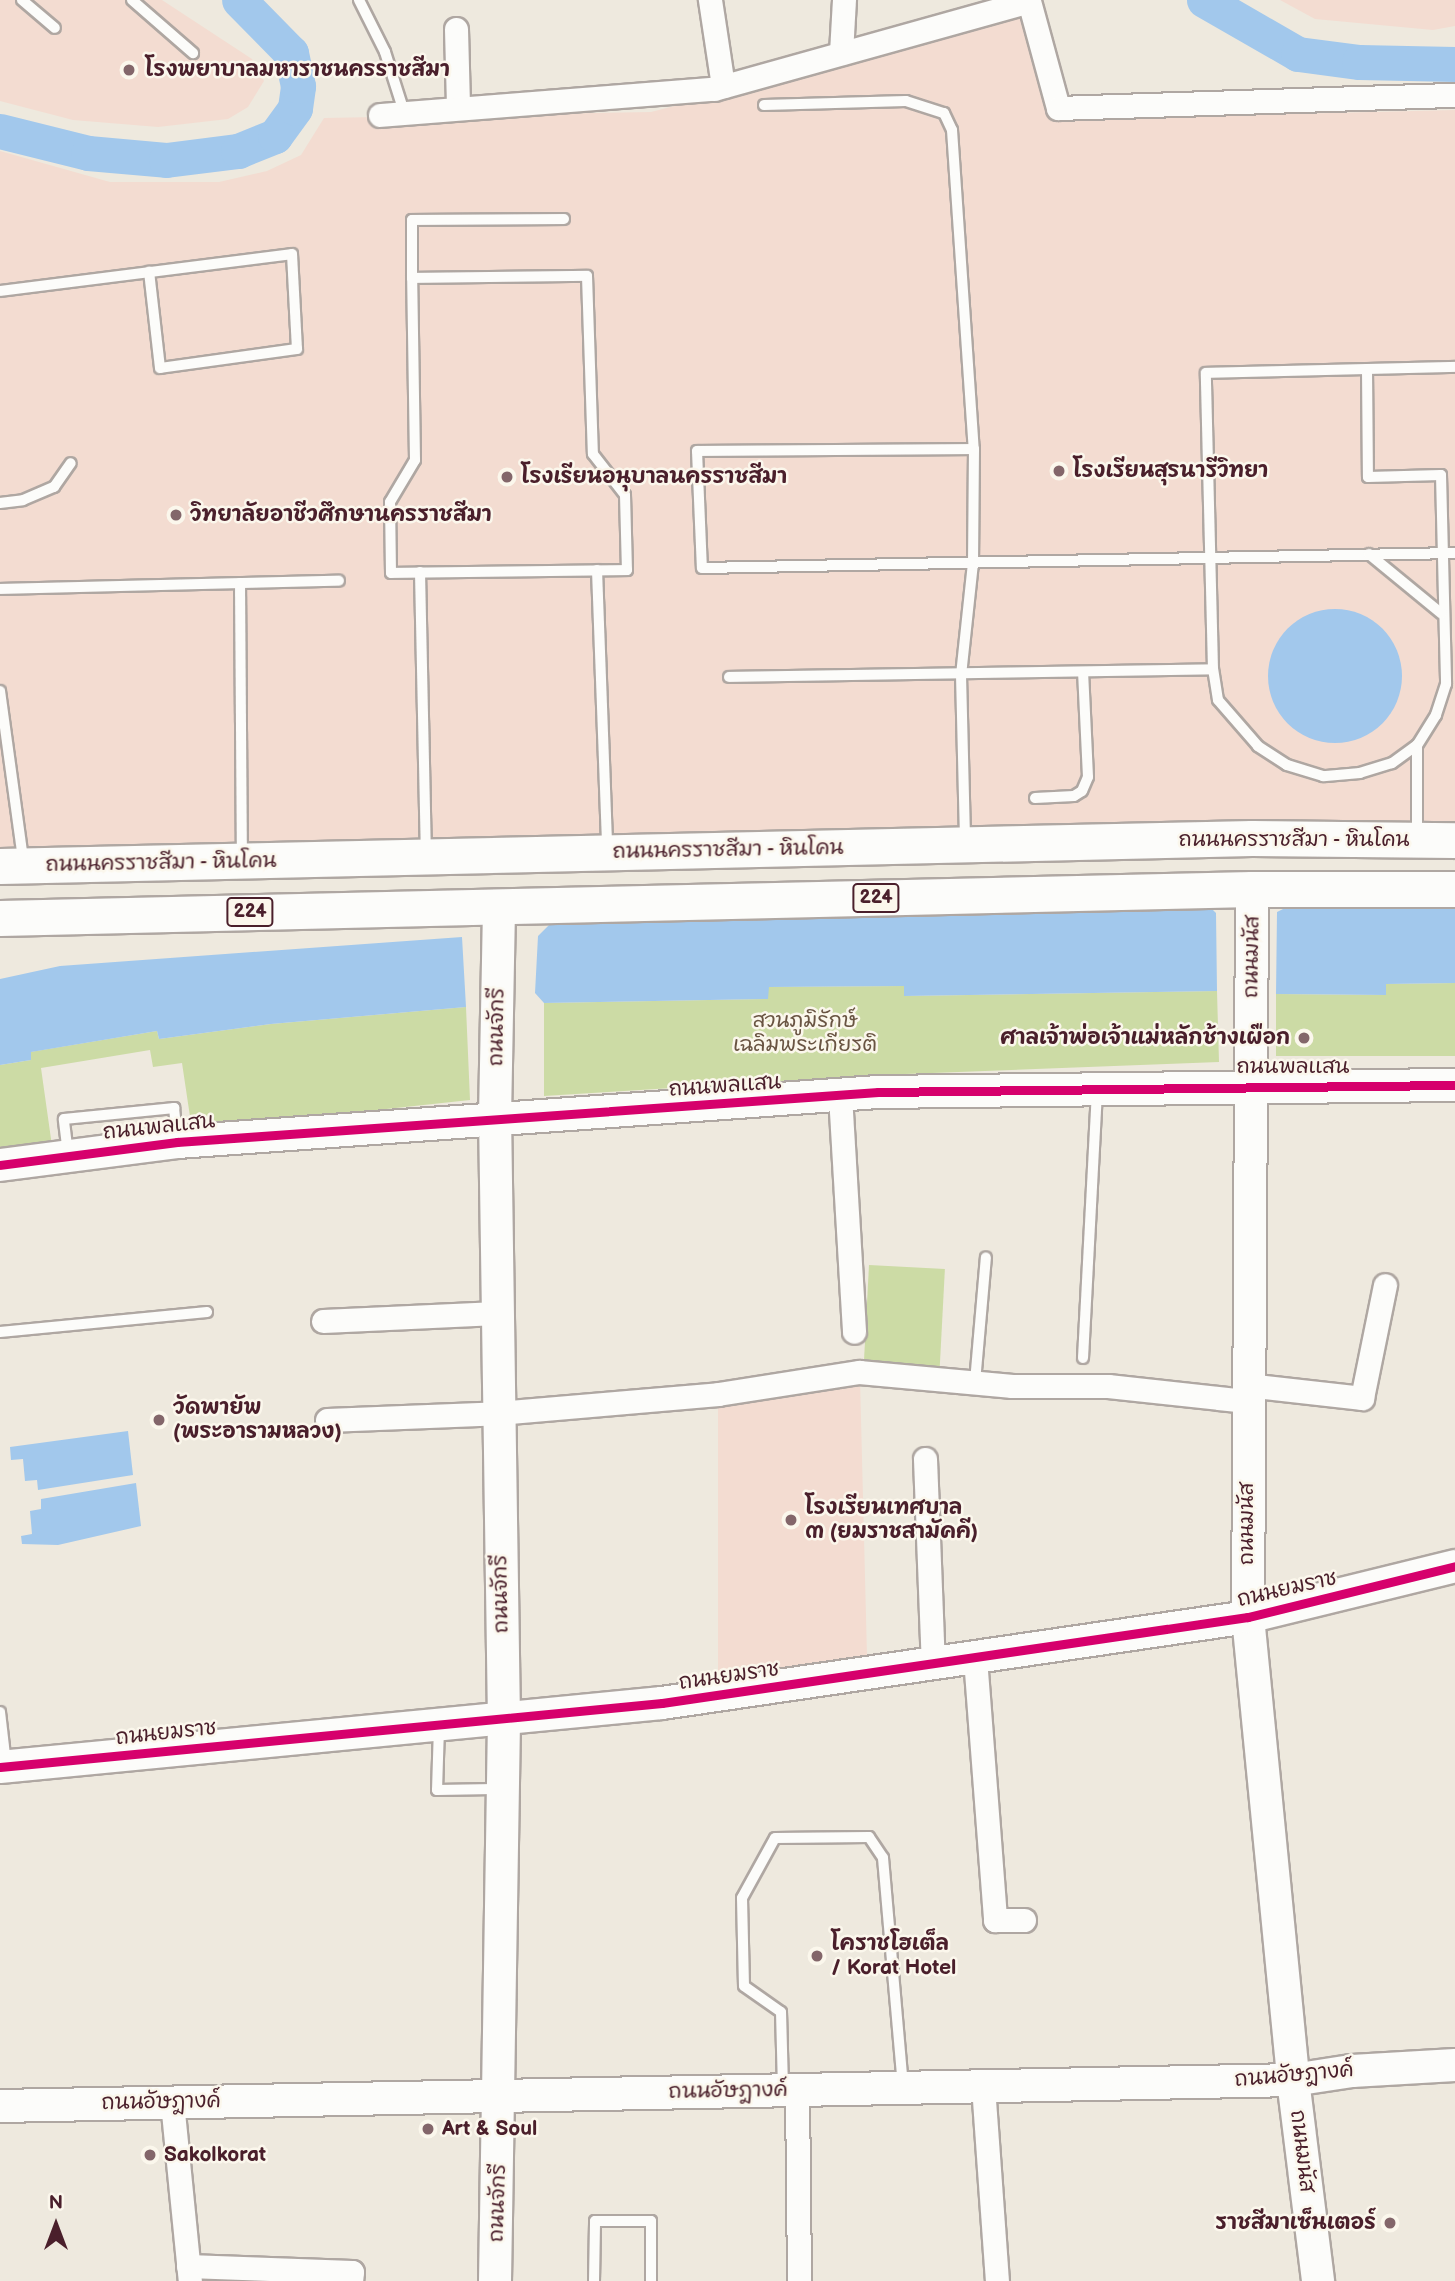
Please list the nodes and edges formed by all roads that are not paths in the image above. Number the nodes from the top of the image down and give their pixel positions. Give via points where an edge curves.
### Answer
1 (22, 0) edge
2 (132, 0) edge
3 (359, 0) edge
4 (710, 0) edge
5 (844, 0) edge
6 (987, 6) edge
7 (55, 28) dead end
8 (456, 29) dead end
9 (193, 53) dead end
10 (841, 53) junction
11 (723, 86) junction
12 (1455, 95) edge
13 (764, 105) dead end
14 (458, 108) junction
15 (404, 113) junction
16 (380, 115) dead end
17 (564, 219) dead end
18 (149, 272) junction
19 (412, 278) junction
20 (0, 291) edge
21 (1455, 367) edge
22 (1367, 369) junction
23 (974, 449) junction
24 (71, 463) dead end
25 (0, 503) edge
26 (1449, 553) edge
27 (1370, 554) junction
28 (1209, 559) junction
29 (973, 563) junction
30 (597, 570) junction
31 (420, 572) junction
32 (339, 581) dead end
33 (240, 583) junction
34 (0, 589) edge
35 (1442, 614) junction
36 (1213, 669) junction
37 (1083, 672) junction
38 (961, 675) junction
39 (729, 677) dead end
40 (0, 691) edge
41 (1416, 745) junction
42 (1035, 798) dead end
43 (1252, 838) junction
44 (1417, 840) junction
45 (1455, 840) edge
46 (966, 847) junction
47 (607, 852) junction
48 (499, 855) junction
49 (426, 857) junction
50 (242, 861) junction
51 (12, 866) edge
52 (1455, 889) edge
53 (1252, 890) junction
54 (499, 907) junction
55 (0, 918) edge
56 (1251, 1084) junction
57 (1455, 1086) edge
58 (1097, 1087) junction
59 (840, 1095) junction
60 (495, 1117) junction
61 (0, 1165) edge
62 (986, 1257) dead end
63 (1385, 1285) dead end
64 (207, 1312) dead end
65 (498, 1313) junction
66 (323, 1321) dead end
67 (0, 1332) edge
68 (854, 1332) dead end
69 (1083, 1358) dead end
70 (975, 1382) junction
71 (1247, 1393) junction
72 (498, 1413) junction
73 (327, 1420) dead end
74 (925, 1459) dead end
75 (1455, 1566) edge
76 (1248, 1617) junction
77 (975, 1658) junction
78 (933, 1664) junction
79 (0, 1712) edge
80 (504, 1721) junction
81 (439, 1725) junction
82 (3, 1767) edge
83 (504, 1789) junction
84 (1024, 1920) dead end
85 (1455, 2065) edge
86 (1293, 2080) junction
87 (983, 2087) junction
88 (904, 2088) junction
89 (790, 2090) junction
90 (501, 2095) junction
91 (173, 2102) junction
92 (0, 2106) edge
93 (189, 2273) edge
94 (351, 2281) edge
95 (495, 2281) edge
96 (594, 2281) edge
97 (650, 2281) edge
98 (799, 2281) edge
99 (998, 2281) edge
100 (1318, 2281) edge

1 - 7 lane
2 - 9 lane
3 - 15 lane via 385,52
4 - 11 street
5 - 10 street
6 - 10 street
6 - 12 street via 1029,1 1058,108
8 - 14 street
10 - 11 street
11 - 14 street
13 - 23 lane via 906,101 944,113 952,130
14 - 15 street
15 - 16 street
17 - 19 lane via 412,220
18 - 18 lane via 292,254 297,349 160,368
18 - 20 lane
19 - 30 lane via 587,276 593,454 625,495 627,570
19 - 31 lane via 415,460 390,502 391,573
21 - 22 lane
22 - 26 lane via 1368,477 1441,475
22 - 28 lane via 1206,373
23 - 29 lane
23 - 29 lane via 696,451 702,568
24 - 25 lane via 54,487 23,500
26 - 27 lane
26 - 35 lane
27 - 28 lane
27 - 35 lane
28 - 29 lane
28 - 36 lane
29 - 38 lane
30 - 31 lane
30 - 47 lane
31 - 49 lane
32 - 33 lane
33 - 34 lane
33 - 50 lane
35 - 41 lane via 1446,684 1436,715
36 - 37 lane
36 - 41 lane via 1218,700 1234,723 1287,765 1323,776 1360,773 1392,763
37 - 38 lane
37 - 42 lane via 1088,777 1082,792 1074,796
38 - 39 lane
38 - 46 lane
40 - 51 lane
41 - 44 lane
43 - 44 main road, ถนนนครราชสีมา - หินโคน
43 - 46 main road, ถนนนครราชสีมา - หินโคน
43 - 53 main road
44 - 45 main road, ถนนนครราชสีมา - หินโคน
46 - 47 main road, ถนนนครราชสีมา - หินโคน
47 - 48 main road, ถนนนครราชสีมา - หินโคน
48 - 49 main road, ถนนนครราชสีมา - หินโคน
48 - 54 main road
49 - 50 main road, ถนนนครราชสีมา - หินโคน
50 - 51 main road, ถนนนครราชสีมา - หินโคน
52 - 53 main road, 224
53 - 54 main road, 224
53 - 56 street, ถนนมนัส
54 - 55 main road, 224
54 - 60 street, ถนนจักรี
56 - 57 street, ถนนพลแสน
56 - 58 street, ถนนพลแสน
56 - 71 street, ถนนมนัส
58 - 59 street, ถนนพลแสน
58 - 69 lane
59 - 60 street, ถนนพลแสน
59 - 68 street
60 - 61 street, ถนนพลแสน via 177,1142
60 - 65 street, ถนนจักรี
62 - 70 lane
63 - 71 street via 1362,1398
64 - 67 lane
65 - 66 street
65 - 72 street, ถนนจักรี
70 - 71 street
70 - 72 street via 859,1372 718,1394
71 - 76 street, ถนนมนัส
72 - 73 street
72 - 80 street, ถนนจักรี
74 - 78 street
75 - 76 street, ถนนยมราช
76 - 77 street, ถนนยมราช
76 - 86 street, ถนนมนัส
77 - 78 street, ถนนยมราช
77 - 84 street via 995,1920
78 - 80 street, ถนนยมราช
79 - 82 lane
80 - 81 street, ถนนยมราช
80 - 83 street, ถนนจักรี
81 - 82 street, ถนนยมราช
81 - 83 lane via 438,1790
83 - 90 street, ถนนจักรี
85 - 86 street, ถนนอัษฎางค์ via 1352,2071
86 - 87 street, ถนนอัษฎางค์
86 - 100 street, ถนนมนัส
87 - 88 street, ถนนอัษฎางค์
87 - 99 street
88 - 89 street, ถนนอัษฎางค์
88 - 89 lane via 883,1858 869,1837 775,1838 742,1898 744,1986 781,2012
89 - 90 street, ถนนอัษฎางค์
89 - 98 street
90 - 91 street, ถนนอัษฎางค์
90 - 95 street, ถนนจักรี
91 - 92 street, ถนนอัษฎางค์
91 - 93 street
93 - 94 street via 352,2272
96 - 97 lane via 595,2221 651,2221

